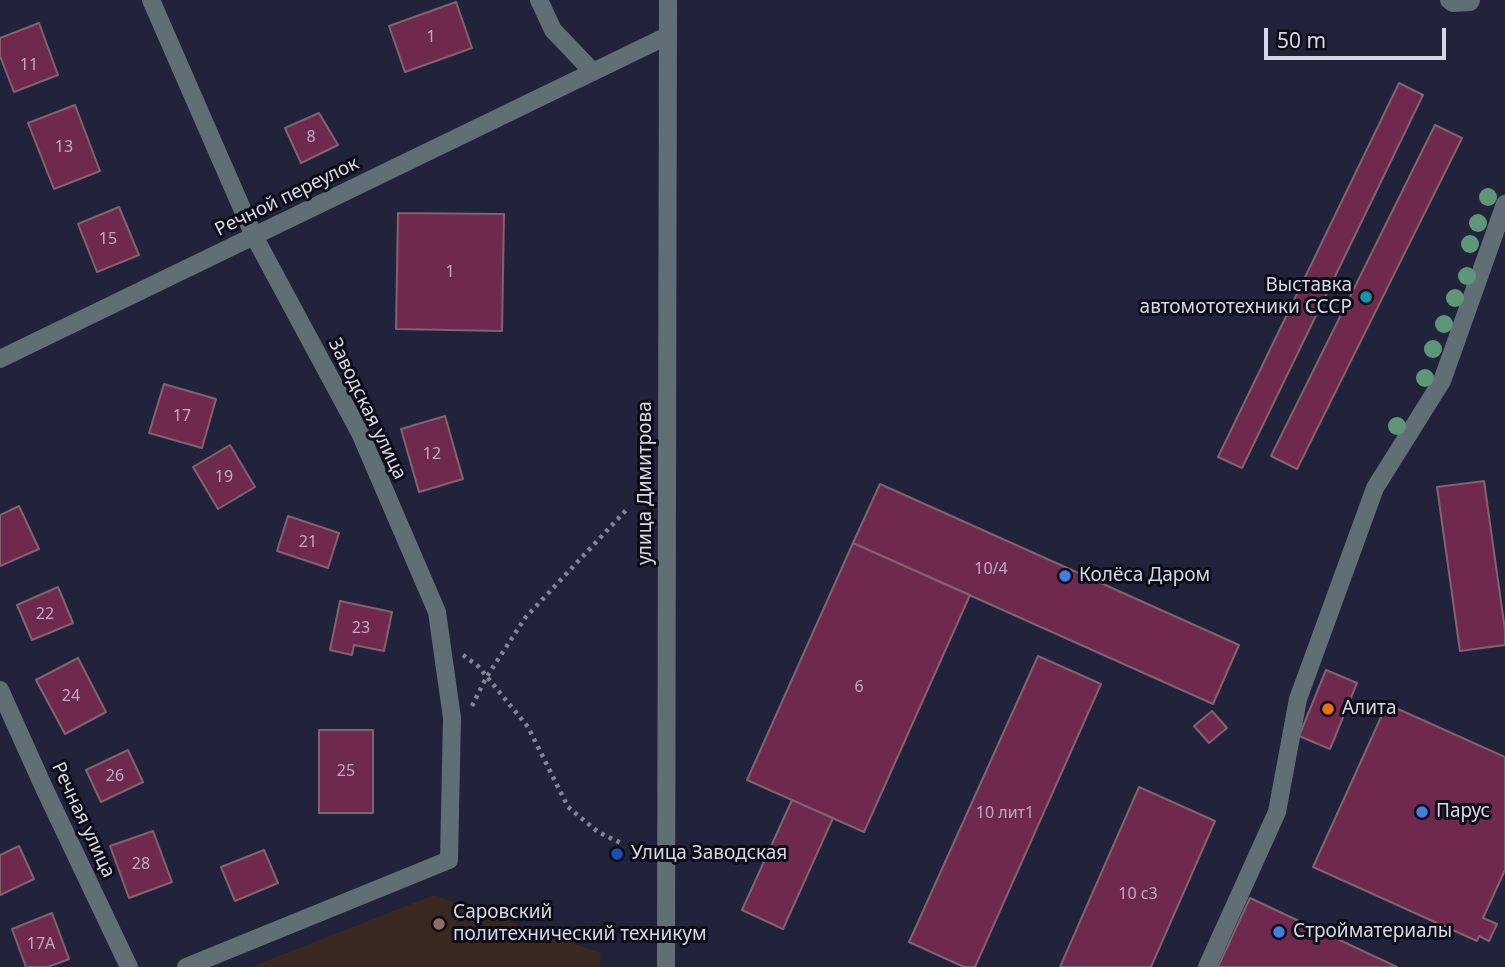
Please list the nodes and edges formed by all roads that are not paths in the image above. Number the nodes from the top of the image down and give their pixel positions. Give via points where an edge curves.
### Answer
1 (151, 0) edge
2 (539, 0) edge
3 (668, 0) edge
4 (1449, 0) edge
5 (1471, 0) edge
6 (667, 36) junction
7 (593, 72) junction
8 (1505, 204) edge
9 (254, 236) junction
10 (0, 359) edge
11 (0, 690) edge
12 (129, 967) edge
13 (186, 967) edge
14 (666, 967) edge
15 (1207, 967) edge

1 - 9 street, Заводская улица
2 - 7 street via 553,30
3 - 6 street, улица Димитрова
4 - 5 street
6 - 7 street, Речной переулок
6 - 14 street, улица Димитрова
7 - 9 street, Речной переулок
8 - 15 street via 1442,381 1375,488 1298,699 1277,812
9 - 10 street, Речной переулок
9 - 13 street, Заводская улица via 359,433 437,612 452,718 449,860
11 - 12 street, Речная улица

